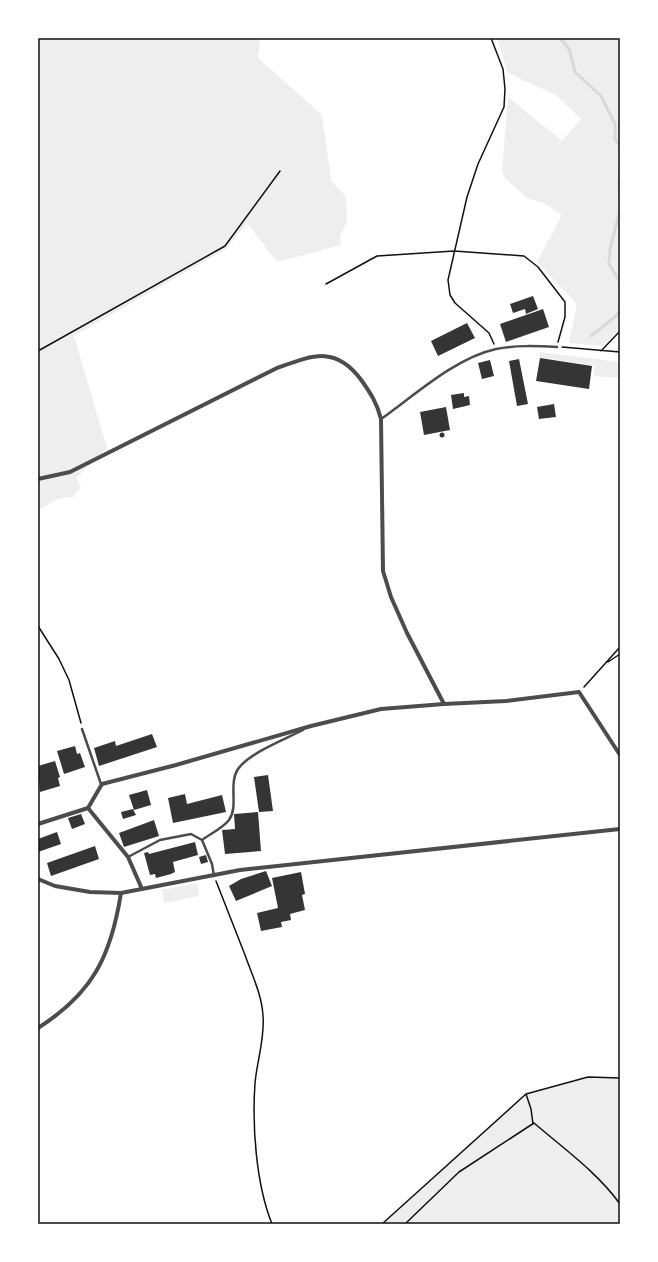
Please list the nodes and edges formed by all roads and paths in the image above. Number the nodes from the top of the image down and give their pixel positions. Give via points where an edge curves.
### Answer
1 (491, 38) edge
2 (280, 172) dead end
3 (454, 251) junction
4 (326, 284) dead end
5 (620, 331) edge
6 (557, 347) junction
7 (496, 349) junction
8 (38, 351) edge
9 (601, 351) junction
10 (620, 352) edge
11 (382, 419) junction
12 (38, 479) edge
13 (38, 626) edge
14 (620, 647) edge
15 (620, 654) edge
16 (605, 665) junction
17 (579, 692) junction
18 (444, 704) junction
19 (311, 726) junction
20 (82, 729) joint
21 (620, 755) edge
22 (102, 784) junction
23 (88, 808) junction
24 (38, 824) edge
25 (620, 829) edge
26 (202, 840) junction
27 (128, 857) junction
28 (214, 876) junction
29 (38, 879) edge
30 (142, 889) junction
31 (121, 893) junction
32 (38, 1028) edge
33 (620, 1078) edge
34 (526, 1094) junction
35 (533, 1124) junction
36 (620, 1204) edge
37 (272, 1224) edge
38 (382, 1224) edge
39 (405, 1224) edge

1 - 3 path via 503,69 504,107 478,164
2 - 8 path via 225,246
3 - 4 path via 377,256
3 - 6 path via 524,256 538,267 564,302 565,317
3 - 7 path via 448,280 450,295 455,303 489,333
5 - 9 path
6 - 7 lane
6 - 9 path
7 - 11 lane via 475,356 452,369
9 - 10 path
11 - 12 street via 376,401 352,367 336,357 307,357 276,368 70,472
11 - 18 street via 383,571 407,633
13 - 20 path via 59,659 68,680
14 - 16 path
15 - 16 path
16 - 17 path
17 - 18 street via 506,701
17 - 21 street
18 - 19 street via 381,709
19 - 22 street
19 - 26 lane via 257,754 239,767 234,776 230,819
20 - 22 lane
22 - 23 street
23 - 24 street
23 - 27 street
25 - 28 street via 269,866
26 - 27 lane via 192,834 160,840
26 - 28 lane
27 - 30 street
28 - 30 street
28 - 37 path via 255,981 262,1006 263,1030 254,1106 259,1171
29 - 31 street via 55,886 90,892
30 - 31 street
31 - 32 street via 110,942 99,970 83,992
33 - 34 path via 588,1078
34 - 35 path
34 - 38 path
35 - 36 path via 588,1169
35 - 39 path via 459,1172

